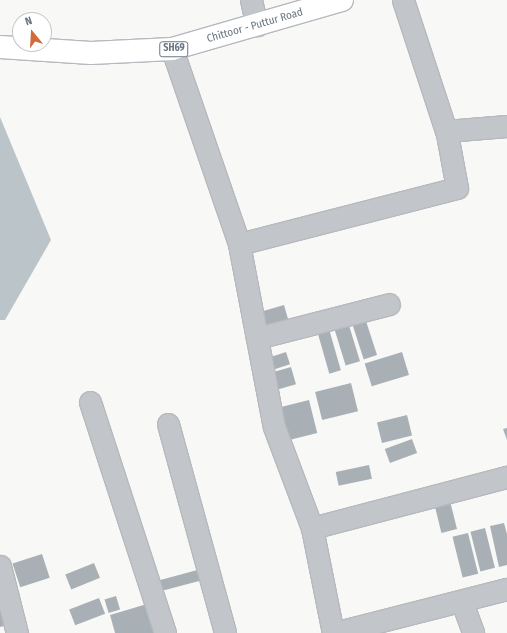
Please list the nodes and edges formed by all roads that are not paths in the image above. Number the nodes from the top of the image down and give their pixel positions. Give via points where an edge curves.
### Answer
1 (251, 0) edge
2 (342, 0) edge
3 (403, 0) edge
4 (257, 25) junction
5 (0, 47) edge
6 (172, 50) junction
7 (507, 126) edge
8 (446, 131) junction
9 (239, 244) junction
10 (389, 304) dead end
11 (257, 338) junction
12 (90, 402) dead end
13 (168, 424) dead end
14 (507, 477) edge
15 (312, 528) junction
16 (0, 566) edge
17 (507, 589) edge
18 (462, 602) junction
19 (398, 626) edge
20 (17, 633) edge
21 (165, 633) edge
22 (225, 633) edge
23 (334, 633) edge
24 (473, 633) edge

1 - 4 street
2 - 4 main road, Chittoor - Puttur Road / SH69
3 - 8 street
4 - 6 main road, Chittoor - Puttur Road / SH69
5 - 6 main road, Chittoor - Puttur Road / SH69 via 91,54
6 - 9 street
7 - 8 street
8 - 9 street via 457,188
9 - 11 street
10 - 11 street
11 - 15 street via 274,427
12 - 21 street
13 - 22 street
14 - 15 street
15 - 23 street
16 - 20 street
17 - 18 street
18 - 19 street
18 - 24 street
19 - 23 street

